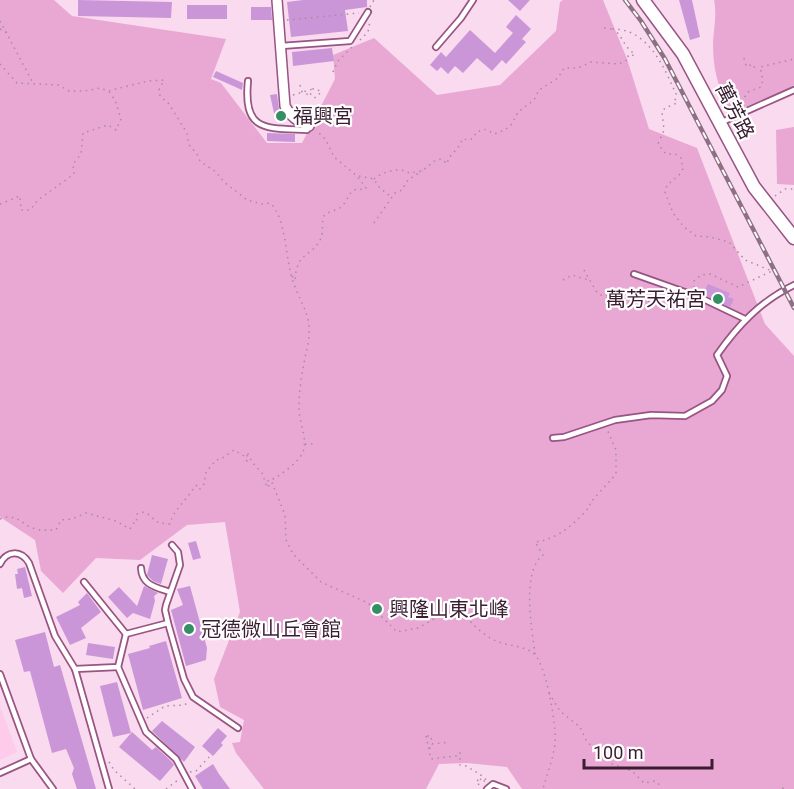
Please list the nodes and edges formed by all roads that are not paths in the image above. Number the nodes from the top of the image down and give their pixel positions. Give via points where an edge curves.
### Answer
1 (277, 0) edge
2 (473, 0) edge
3 (643, 0) edge
4 (368, 12) road end
5 (281, 46) junction
6 (436, 47) dead end
7 (248, 81) dead end
8 (794, 90) edge
9 (725, 121) junction
10 (309, 126) joint
11 (794, 238) edge
12 (634, 274) dead end
13 (794, 285) edge
14 (745, 319) junction
15 (553, 438) dead end
16 (172, 545) dead end
17 (0, 564) edge
18 (141, 568) dead end
19 (84, 582) dead end
20 (170, 592) junction
21 (168, 623) junction
22 (126, 634) junction
23 (118, 667) junction
24 (75, 669) junction
25 (0, 674) edge
26 (238, 728) dead end
27 (31, 759) junction
28 (0, 773) edge
29 (53, 789) edge
30 (109, 789) edge
31 (192, 789) edge
32 (487, 789) edge
33 (506, 789) edge

1 - 5 street
2 - 6 lane
3 - 9 street, 萬芳路
4 - 5 lane via 350,41
5 - 10 street via 285,106 296,120
7 - 10 lane via 249,111 257,123 267,128 307,130
8 - 9 lane
9 - 11 street, 萬芳路 via 754,187
12 - 14 lane via 699,297
13 - 14 lane
14 - 15 lane via 717,355 727,376 712,401 685,416 615,420
16 - 20 lane via 180,565
17 - 24 lane via 14,553 26,558 55,636
18 - 20 lane via 147,584
19 - 22 lane
20 - 21 lane via 165,610
21 - 22 lane
21 - 26 lane via 193,697
22 - 23 lane
23 - 24 lane
23 - 31 lane via 149,736 176,759
24 - 30 lane
25 - 27 lane
27 - 28 lane
27 - 29 lane
32 - 33 lane via 493,784

